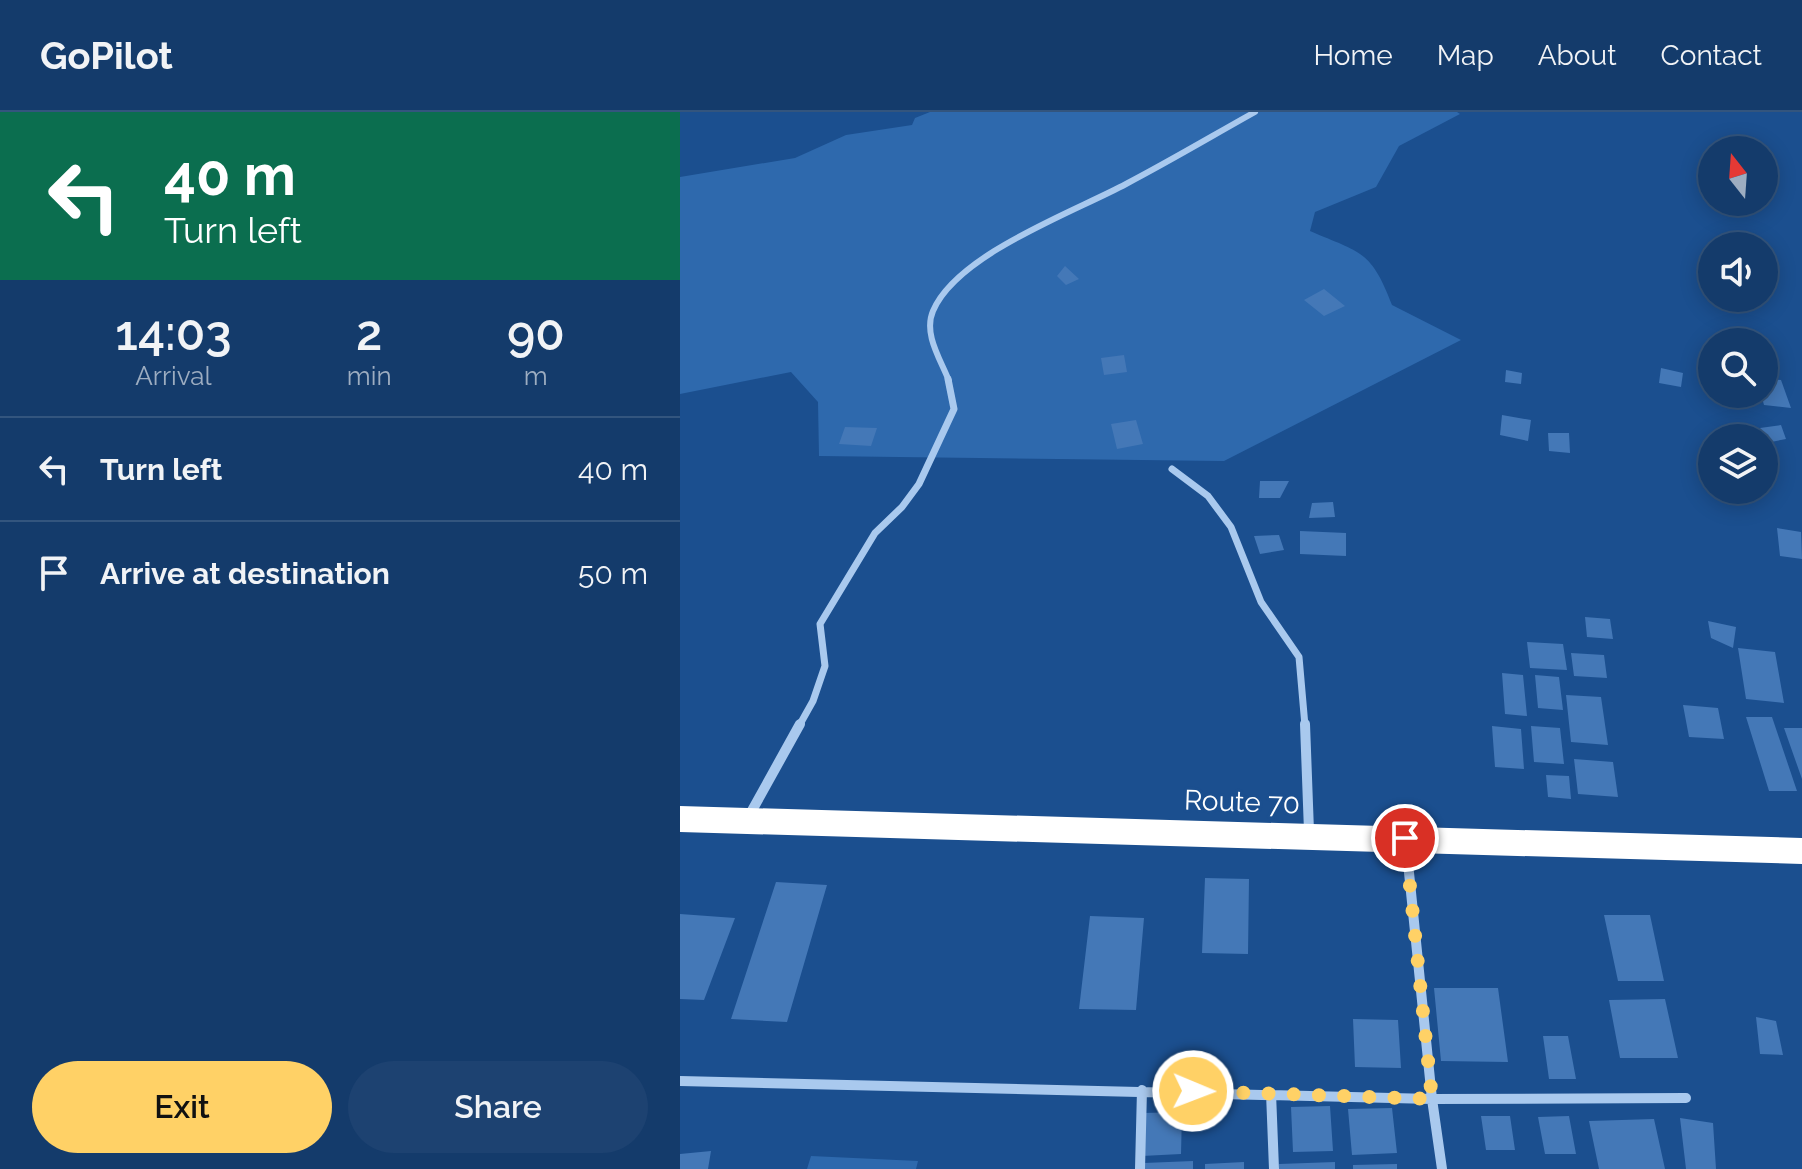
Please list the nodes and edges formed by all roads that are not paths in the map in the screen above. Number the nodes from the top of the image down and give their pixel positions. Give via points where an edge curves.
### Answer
1 (1255, 112) edge
2 (1172, 469) dead end
3 (680, 819) edge
4 (746, 820) junction
5 (1310, 836) junction
6 (1405, 838) junction
7 (1802, 851) edge
8 (680, 1081) edge
9 (1142, 1090) junction
10 (1271, 1093) junction
11 (1686, 1098) dead end
12 (1432, 1099) junction
13 (1140, 1169) edge
14 (1274, 1169) edge
15 (1442, 1169) edge

1 - 4 street via 994,251 945,290 931,313 932,334 956,396 954,409 919,484 875,533 820,624 825,666 813,701
2 - 5 street via 1208,496 1231,527 1261,602 1299,657
3 - 4 highway, Route 70
4 - 5 highway, Route 70
5 - 6 highway, Route 70
6 - 7 highway, Route 70
6 - 12 street
8 - 9 street
9 - 10 street
9 - 13 street
10 - 12 street
10 - 14 street
11 - 12 street
12 - 15 street

